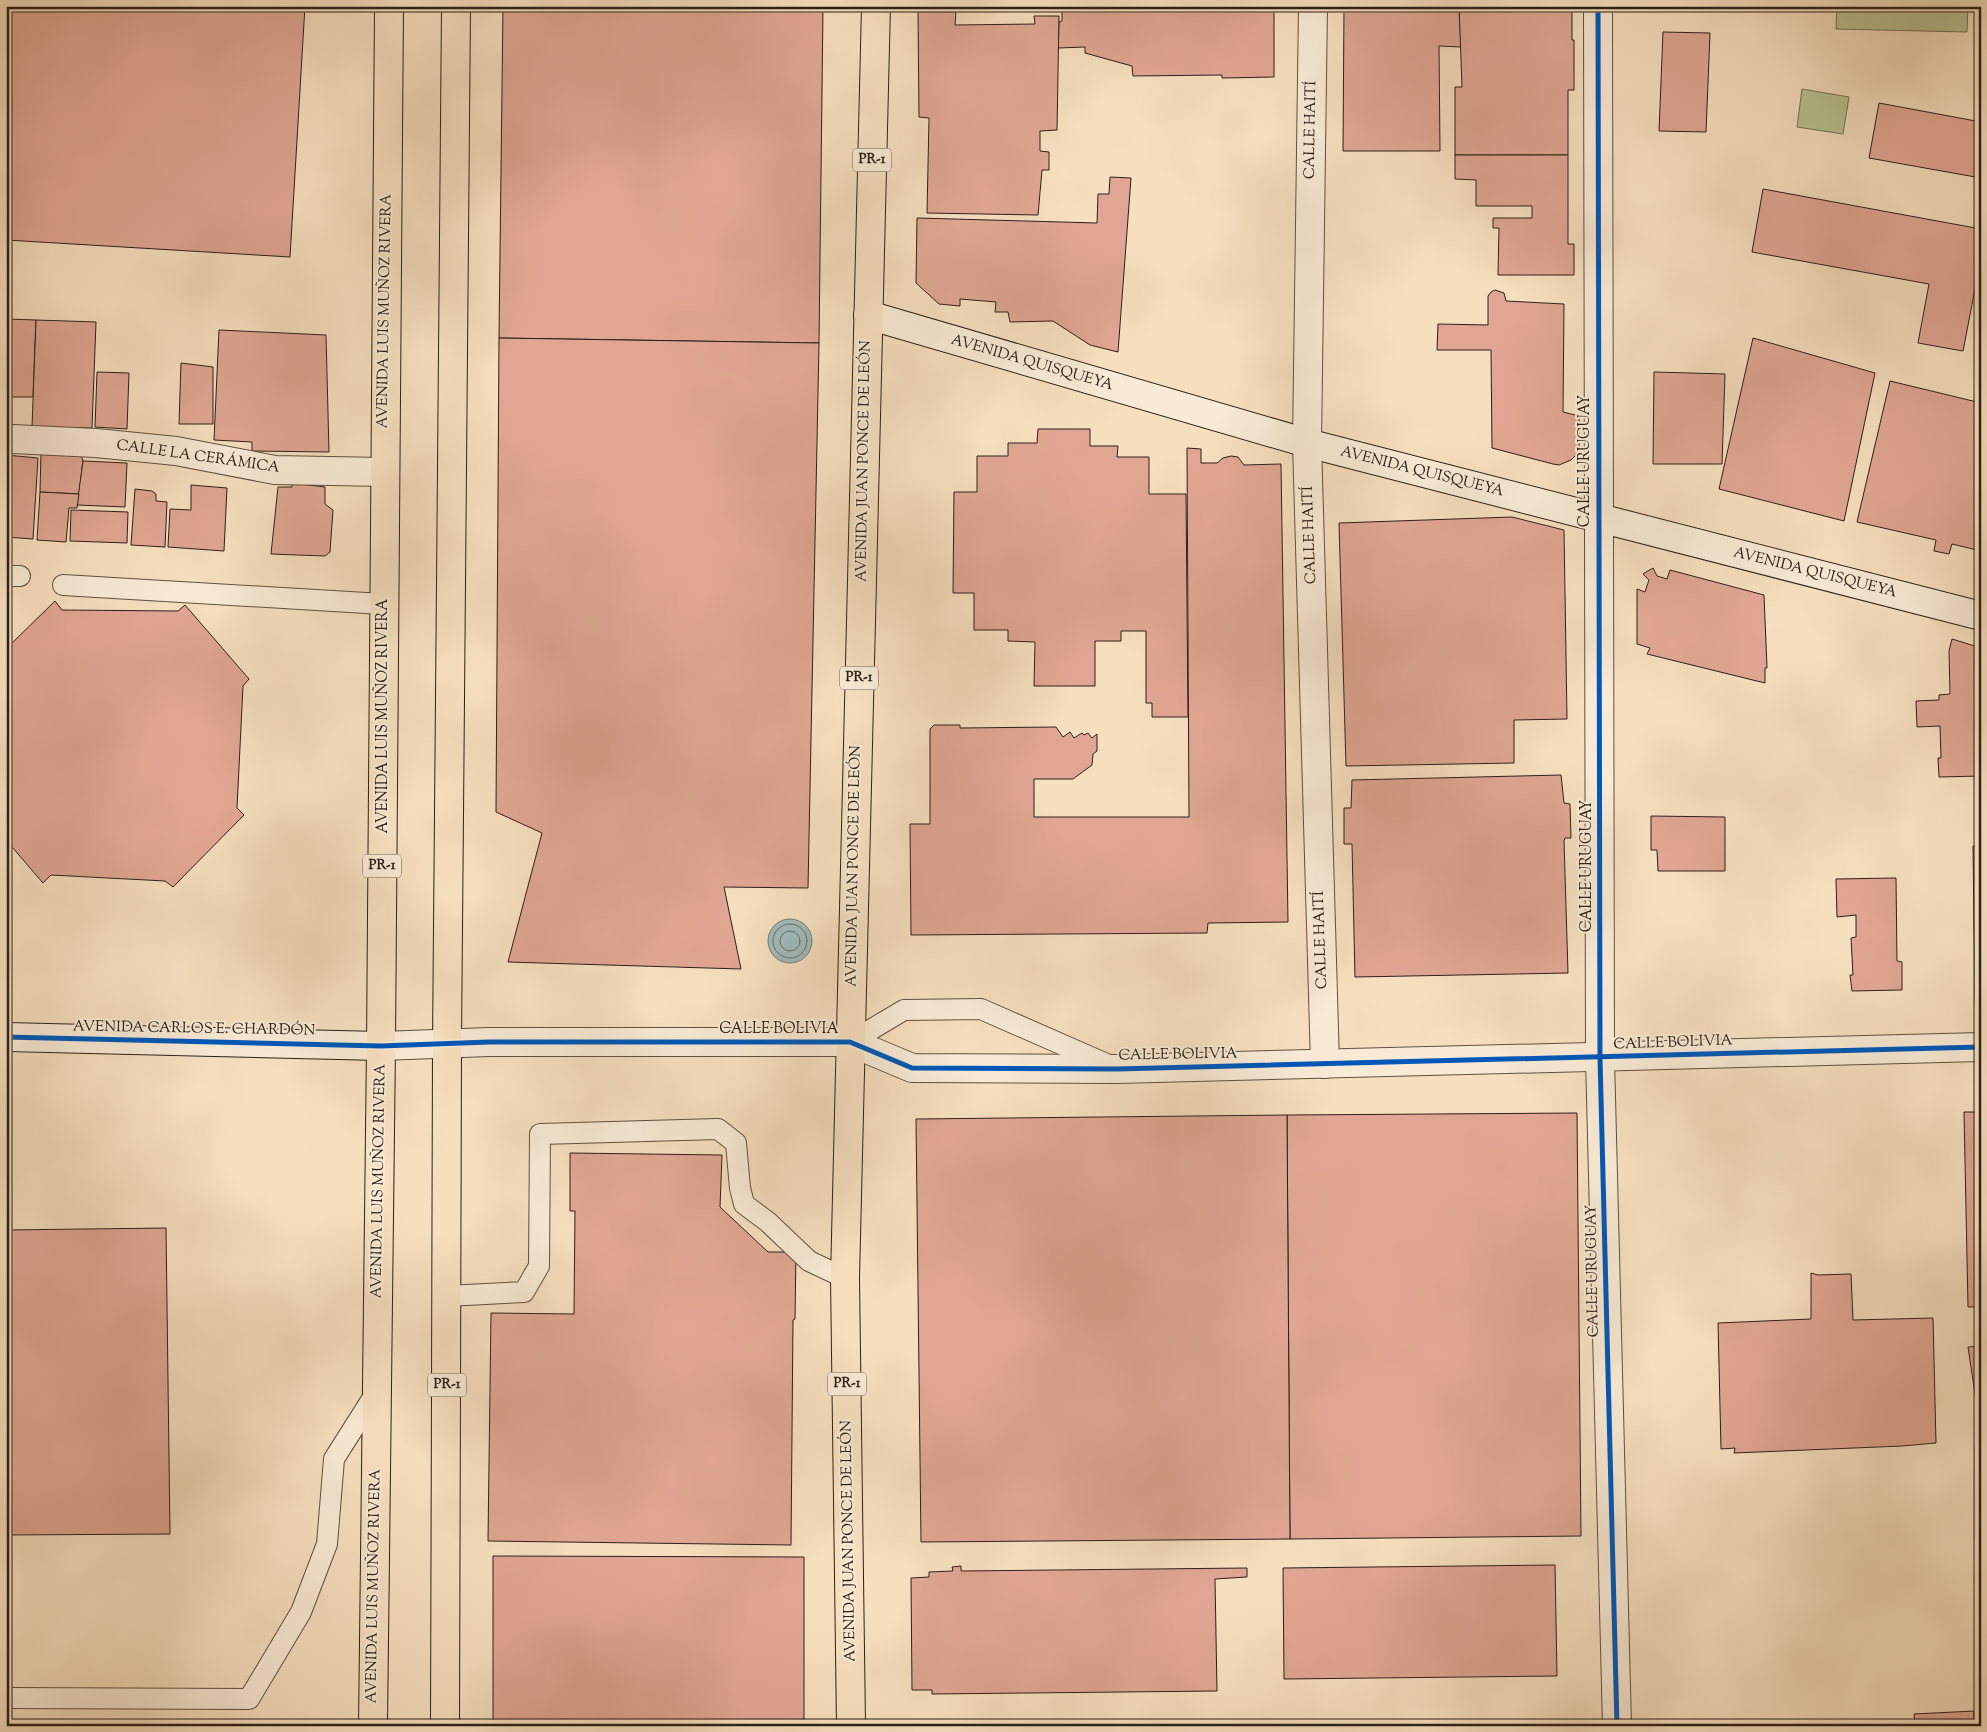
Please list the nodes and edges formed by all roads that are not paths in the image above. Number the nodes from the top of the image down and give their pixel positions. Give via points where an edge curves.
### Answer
1 (389, 6) edge
2 (456, 6) edge
3 (876, 6) edge
4 (1313, 6) edge
5 (1598, 6) edge
6 (868, 314) junction
7 (12, 439) dead end
8 (1307, 443) junction
9 (384, 472) junction
10 (1598, 517) junction
11 (63, 585) dead end
12 (383, 604) junction
13 (1981, 616) edge
14 (6, 1037) edge
15 (850, 1042) junction
16 (447, 1044) junction
17 (381, 1046) junction
18 (1981, 1047) edge
19 (1600, 1058) junction
20 (1325, 1064) junction
21 (1117, 1069) junction
22 (845, 1278) junction
23 (447, 1296) junction
24 (377, 1391) junction
25 (6, 1698) edge
26 (373, 1726) edge
27 (445, 1726) edge
28 (851, 1726) edge
29 (1617, 1726) edge

1 - 9 main road, AVENIDA LUIS MUÑOZ RIVERA / PR-1
2 - 16 main road, PR-1
3 - 6 main road, AVENIDA JUAN PONCE DE LEÓN / PR-1
4 - 8 street, CALLE HAITÍ
5 - 10 street, CALLE URUGUAY
6 - 8 street, AVENIDA QUISQUEYA
6 - 15 main road, AVENIDA JUAN PONCE DE LEÓN / PR-1
7 - 9 street, CALLE LA CERÁMICA via 176,451 275,470
8 - 10 street, AVENIDA QUISQUEYA
8 - 20 street, CALLE HAITÍ
9 - 12 main road, AVENIDA LUIS MUÑOZ RIVERA / PR-1
10 - 13 street, AVENIDA QUISQUEYA
10 - 19 street, CALLE URUGUAY
11 - 12 lane
12 - 17 main road, AVENIDA LUIS MUÑOZ RIVERA / PR-1
14 - 17 street, AVENIDA CARLOS E. CHARDÓN
15 - 16 street, CALLE BOLIVIA
15 - 21 street, CALLE BOLIVIA via 912,1068
15 - 21 lane via 904,1010 981,1009
15 - 22 main road, AVENIDA JUAN PONCE DE LEÓN / PR-1
16 - 17 street, CALLE BOLIVIA
16 - 23 main road, PR-1
17 - 24 main road, AVENIDA LUIS MUÑOZ RIVERA / PR-1
18 - 19 street, CALLE BOLIVIA
19 - 20 street, CALLE BOLIVIA
19 - 29 street, CALLE URUGUAY
20 - 21 street, CALLE BOLIVIA
22 - 23 lane via 809,1261 744,1204 736,1143 718,1129 540,1134 539,1266 524,1292
22 - 28 main road, AVENIDA JUAN PONCE DE LEÓN / PR-1
23 - 27 main road, PR-1
24 - 25 lane via 334,1459 327,1544 301,1612 249,1699
24 - 26 main road, AVENIDA LUIS MUÑOZ RIVERA / PR-1

